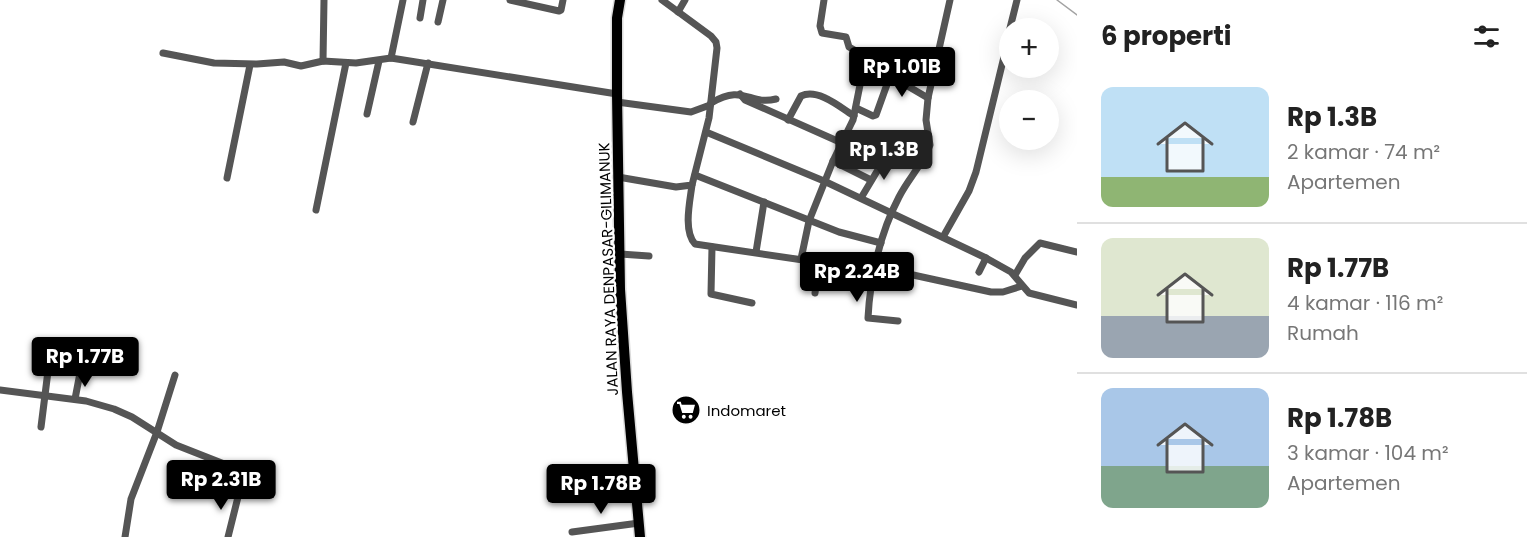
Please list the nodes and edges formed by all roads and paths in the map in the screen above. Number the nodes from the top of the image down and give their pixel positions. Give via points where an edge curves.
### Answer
1 (324, 0) edge
2 (403, 0) edge
3 (423, 0) edge
4 (443, 0) edge
5 (510, 0) edge
6 (563, 0) edge
7 (620, 0) edge
8 (662, 0) edge
9 (685, 0) edge
10 (824, 0) edge
11 (950, 0) edge
12 (1017, 0) edge
13 (527, 2) edge
14 (678, 12) junction
15 (420, 18) dead end
16 (1013, 18) edge
17 (438, 22) dead end
18 (163, 53) dead end
19 (391, 58) junction
20 (379, 61) junction
21 (323, 62) junction
22 (346, 63) junction
23 (428, 63) junction
24 (250, 64) junction
25 (890, 76) junction
26 (999, 76) edge
27 (860, 85) dead end
28 (741, 96) junction
29 (617, 98) junction
30 (928, 98) junction
31 (776, 99) dead end
32 (710, 107) junction
33 (855, 112) junction
34 (367, 114) dead end
35 (788, 120) junction
36 (413, 122) dead end
37 (706, 132) junction
38 (842, 143) junction
39 (888, 153) dead end
40 (832, 161) junction
41 (695, 175) junction
42 (227, 177) dead end
43 (618, 177) junction
44 (871, 180) junction
45 (824, 181) junction
46 (692, 185) junction
47 (861, 198) junction
48 (764, 202) junction
49 (316, 210) dead end
50 (892, 212) junction
51 (809, 221) junction
52 (943, 237) junction
53 (881, 243) junction
54 (712, 247) junction
55 (756, 252) junction
56 (1077, 252) edge
57 (620, 254) junction
58 (649, 256) dead end
59 (986, 258) junction
60 (801, 259) junction
61 (819, 263) junction
62 (875, 270) junction
63 (979, 272) dead end
64 (1015, 275) junction
65 (1022, 286) junction
66 (815, 293) dead end
67 (752, 303) dead end
68 (1077, 305) edge
69 (898, 321) dead end
70 (48, 371) dead end
71 (80, 373) dead end
72 (176, 375) dead end
73 (0, 390) edge
74 (45, 394) junction
75 (75, 399) junction
76 (41, 427) dead end
77 (157, 432) junction
78 (639, 523) junction
79 (572, 532) dead end
80 (125, 537) edge
81 (228, 537) edge
82 (640, 537) edge

1 - 21 street
2 - 19 street
3 - 15 street
4 - 17 street
5 - 13 street
6 - 13 street via 559,11
7 - 29 highway, JALAN RAYA DENPASAR-GILIMANUK
8 - 14 street
9 - 14 street
10 - 25 street via 820,31 846,37 848,46
11 - 30 street
12 - 16 street
14 - 32 street via 716,42
18 - 24 street via 214,63
19 - 20 street
19 - 23 street
20 - 22 street
20 - 34 street
21 - 22 street
21 - 24 street via 301,66 284,62
22 - 49 street
23 - 29 street
23 - 36 street
24 - 42 street
25 - 30 street
25 - 33 street via 876,115
26 - 52 street via 976,172
27 - 33 street
28 - 31 street
28 - 32 street via 721,97
28 - 35 street
29 - 32 street via 691,112
29 - 43 highway, JALAN RAYA DENPASAR-GILIMANUK
30 - 50 street via 929,148
32 - 37 street
33 - 35 street via 808,93 801,96
33 - 38 street
35 - 38 street
37 - 41 street
37 - 45 street
38 - 40 street
39 - 44 street
40 - 44 street
40 - 45 street
41 - 46 street
41 - 48 street
43 - 46 street via 676,187
43 - 57 highway, JALAN RAYA DENPASAR-GILIMANUK
44 - 47 street
45 - 47 street
45 - 51 street
46 - 54 street via 690,237 694,244
47 - 50 street
48 - 51 street
48 - 55 street
50 - 52 street
50 - 53 street
51 - 53 street
51 - 60 street
52 - 59 street
53 - 62 street
54 - 55 street
54 - 67 street via 711,294
55 - 60 street
56 - 64 street via 1040,243
57 - 58 street
57 - 78 highway, JALAN RAYA DENPASAR-GILIMANUK via 622,325
59 - 63 street
59 - 64 street
60 - 61 street
61 - 62 street
61 - 66 street
62 - 65 street via 991,292
62 - 69 street via 868,318
64 - 65 street
65 - 68 street via 1033,295
70 - 74 street
71 - 75 street
72 - 77 street
73 - 74 street
74 - 75 street
74 - 76 street
75 - 77 street via 114,409
77 - 80 street via 131,499
77 - 81 street via 241,473
78 - 79 street
78 - 82 highway, JALAN RAYA DENPASAR-GILIMANUK

